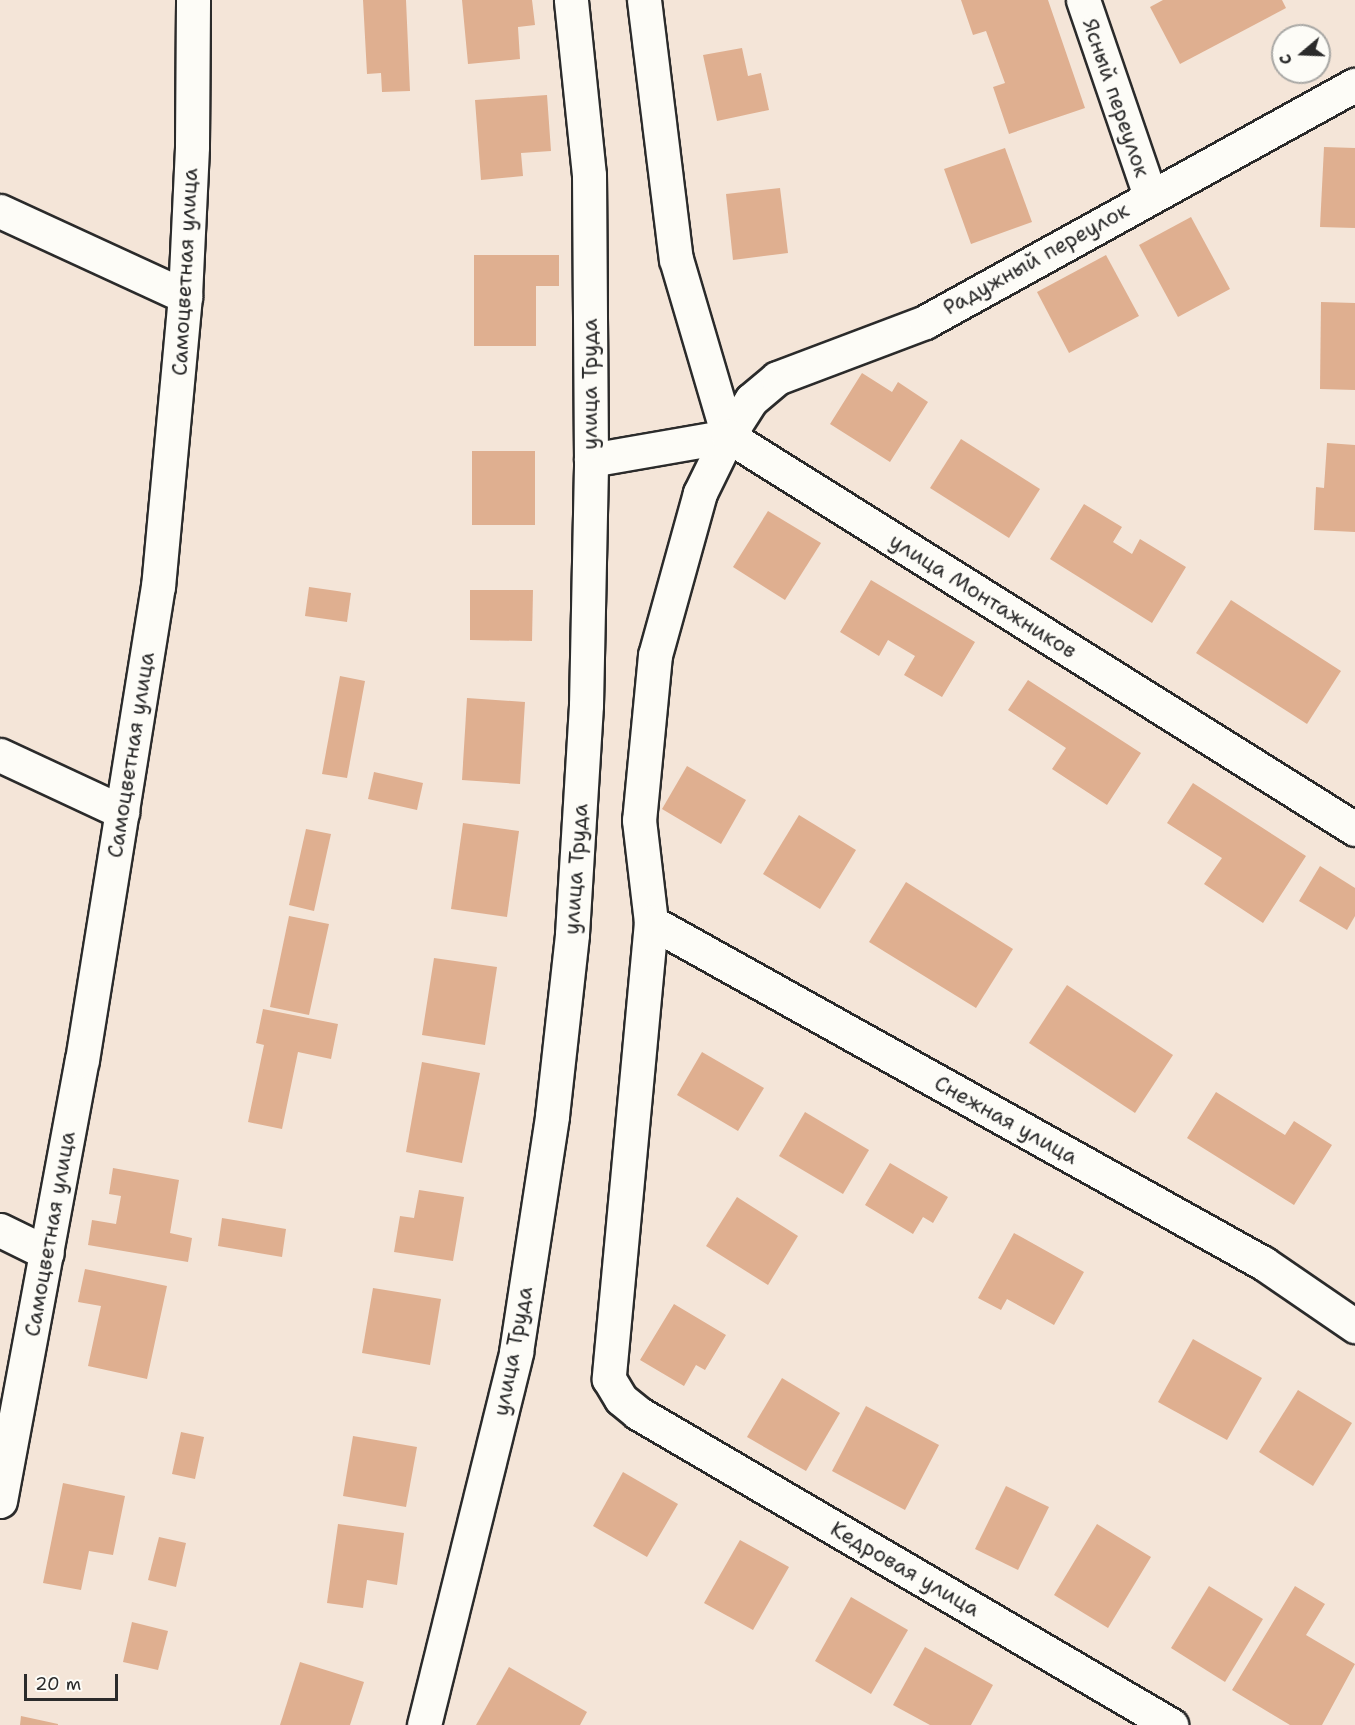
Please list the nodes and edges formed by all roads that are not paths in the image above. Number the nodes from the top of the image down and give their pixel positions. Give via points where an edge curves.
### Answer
1 (193, 0) edge
2 (572, 0) edge
3 (644, 0) edge
4 (1083, 0) edge
5 (1355, 85) edge
6 (1149, 196) junction
7 (0, 211) edge
8 (185, 296) junction
9 (728, 436) junction
10 (591, 460) junction
11 (0, 755) edge
12 (122, 812) junction
13 (1355, 829) edge
14 (651, 922) junction
15 (0, 1230) edge
16 (47, 1253) junction
17 (1355, 1326) edge
18 (0, 1501) edge
19 (424, 1725) edge
20 (1171, 1725) edge

1 - 8 street, Самоцветная улица
2 - 10 street, улица Труда via 589,176
3 - 9 street via 676,259
4 - 6 street, Ясный переулок
5 - 6 street, Радужный переулок
6 - 9 street, Радужный переулок via 925,322 777,378 751,400
7 - 8 street
8 - 12 street, Самоцветная улица via 158,587
9 - 10 street
9 - 13 street, улица Монтажников
9 - 14 street via 700,493 655,655 639,820
10 - 19 street, улица Труда via 586,705 575,888 552,1116 516,1352
11 - 12 street
12 - 16 street, Самоцветная улица
14 - 17 street, Снежная улица via 1263,1263
14 - 20 street, Кедровая улица via 609,1379 621,1399 638,1413
15 - 16 street
16 - 18 street, Самоцветная улица

